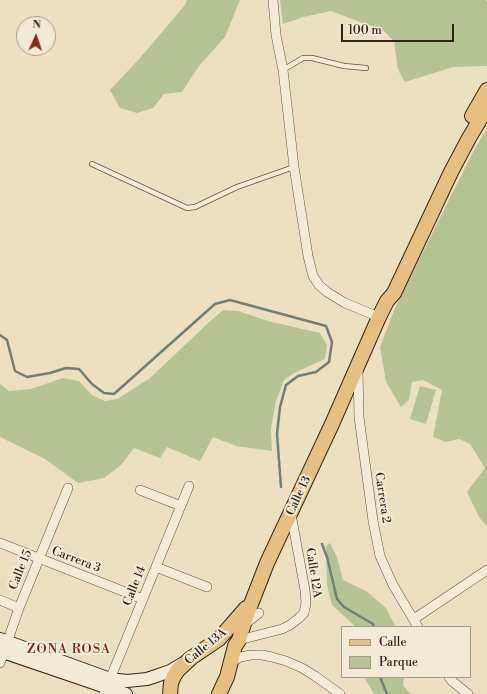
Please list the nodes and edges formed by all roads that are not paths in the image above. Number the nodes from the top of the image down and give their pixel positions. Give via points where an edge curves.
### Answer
1 (273, 0) edge
2 (366, 68) dead end
3 (283, 70) junction
4 (487, 90) edge
5 (487, 108) edge
6 (92, 164) dead end
7 (294, 166) junction
8 (387, 301) junction
9 (378, 316) junction
10 (358, 364) junction
11 (189, 486) dead end
12 (68, 488) dead end
13 (140, 490) dead end
14 (181, 506) junction
15 (291, 512) junction
16 (0, 543) edge
17 (38, 558) junction
18 (156, 568) junction
19 (487, 570) edge
20 (207, 587) dead end
21 (143, 599) junction
22 (0, 600) edge
23 (19, 608) junction
24 (255, 608) junction
25 (416, 623) edge
26 (241, 633) junction
27 (208, 647) junction
28 (2, 649) edge
29 (191, 658) junction
30 (232, 662) junction
31 (450, 678) edge
32 (107, 687) edge
33 (121, 693) edge
34 (170, 694) edge
35 (219, 694) edge
36 (340, 694) edge
37 (468, 694) edge

1 - 3 street
2 - 3 lane via 303,58
3 - 7 street
4 - 8 main road via 428,199 398,265
5 - 8 main road via 469,138 394,293
6 - 7 lane via 187,208
7 - 9 street via 312,276 327,292 345,303
8 - 9 main road, Calle 13
9 - 10 main road, Calle 13
10 - 15 main road, Calle 13
10 - 25 street, Carrera 2 via 359,417 380,556 393,585
11 - 14 street, Calle 14
12 - 17 street, Calle 15
13 - 14 street
14 - 18 street, Calle 14
15 - 24 main road, Calle 13 via 267,563
15 - 26 street, Calle 12A via 305,590 304,613 282,629
16 - 17 street, Carrera 3
17 - 21 street, Carrera 3
17 - 23 street, Calle 15
18 - 20 street
18 - 21 street, Calle 14
19 - 25 street
21 - 32 street, Calle 14
22 - 23 street
23 - 28 street, Calle 15
24 - 26 main road, Calle 13
24 - 27 main road, Calle 13A via 241,613 224,635
26 - 30 main road, Calle 13
27 - 29 main road, Calle 13A
27 - 30 main road via 225,649
28 - 32 main road
29 - 32 main road via 170,671 147,679
29 - 34 main road, Calle 13A via 174,676
30 - 35 main road, Calle 13
30 - 36 street via 251,655 272,657 302,668
31 - 37 street
32 - 33 main road

